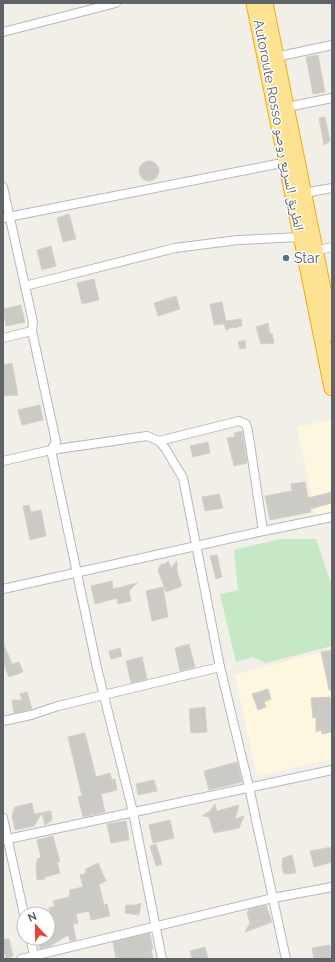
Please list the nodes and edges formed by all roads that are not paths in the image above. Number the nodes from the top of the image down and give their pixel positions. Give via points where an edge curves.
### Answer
1 (116, 3) edge
2 (254, 3) edge
3 (265, 3) edge
4 (3, 32) edge
5 (332, 45) edge
6 (276, 56) junction
7 (332, 98) edge
8 (287, 106) junction
9 (287, 162) junction
10 (3, 187) edge
11 (332, 188) edge
12 (304, 193) junction
13 (6, 217) edge
14 (301, 237) junction
15 (332, 247) edge
16 (315, 251) junction
17 (25, 286) junction
18 (32, 331) junction
19 (332, 333) edge
20 (3, 338) edge
21 (332, 388) edge
22 (159, 441) junction
23 (51, 450) junction
24 (3, 461) edge
25 (332, 517) edge
26 (263, 531) junction
27 (196, 546) junction
28 (77, 572) junction
29 (3, 589) edge
30 (220, 667) junction
31 (104, 695) junction
32 (3, 721) edge
33 (332, 770) edge
34 (249, 787) junction
35 (133, 812) junction
36 (3, 818) edge
37 (5, 840) edge
38 (332, 887) edge
39 (273, 898) junction
40 (22, 906) edge
41 (156, 927) junction
42 (32, 946) edge
43 (34, 958) edge
44 (21, 959) edge
45 (162, 959) edge
46 (286, 959) edge

1 - 4 street
2 - 9 highway, Autoroute Rosso الطريق السريع روصو
3 - 6 highway, Autoroute Rosso الطريق السريع روصو
5 - 6 street
6 - 8 highway, Autoroute Rosso الطريق السريع روصو
7 - 8 street
8 - 12 highway, Autoroute Rosso الطريق السريع روصو
9 - 13 street
9 - 14 highway, Autoroute Rosso الطريق السريع روصو
10 - 13 street
11 - 12 street
12 - 16 highway, Autoroute Rosso الطريق السريع روصو
13 - 17 street
14 - 17 street via 238,240 175,248
14 - 21 highway, Autoroute Rosso الطريق السريع روصو
15 - 16 street
16 - 19 highway, Autoroute Rosso الطريق السريع روصو
17 - 18 street via 33,322
18 - 20 street
18 - 23 street via 56,442
22 - 23 street via 148,436
22 - 26 street via 239,421 246,424
22 - 27 street via 183,478
23 - 24 street
23 - 28 street
25 - 26 street
26 - 27 street
27 - 28 street
27 - 30 street
28 - 29 street
28 - 31 street
30 - 31 street
30 - 34 street
31 - 32 street
31 - 35 street
33 - 34 street
34 - 35 street
34 - 39 street
35 - 37 street
35 - 41 street
36 - 37 street
37 - 40 street
38 - 39 street
39 - 41 street
39 - 46 street
41 - 43 street via 72,946
41 - 45 street
42 - 43 street
43 - 44 street

